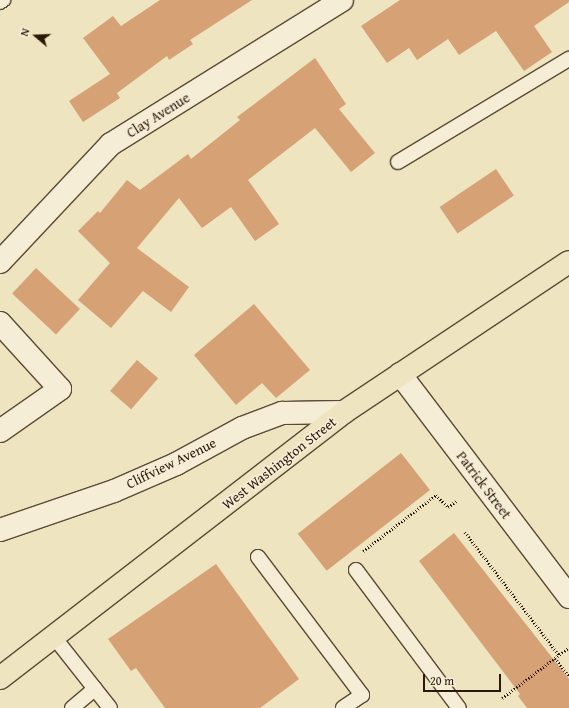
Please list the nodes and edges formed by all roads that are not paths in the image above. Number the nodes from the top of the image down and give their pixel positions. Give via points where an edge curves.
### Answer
1 (4, 0) edge
2 (342, 0) edge
3 (0, 2) edge
4 (569, 59) edge
5 (398, 162) dead end
6 (0, 262) edge
7 (569, 262) edge
8 (0, 323) edge
9 (400, 374) junction
10 (344, 412) junction
11 (0, 431) edge
12 (0, 530) edge
13 (258, 557) dead end
14 (356, 570) dead end
15 (569, 597) edge
16 (54, 637) junction
17 (0, 678) edge
18 (95, 689) junction
19 (72, 708) edge
20 (110, 708) edge
21 (343, 708) edge
22 (459, 708) edge

1 - 3 lane
2 - 6 street, Clay Avenue via 111,144
4 - 5 lane
7 - 9 main road, West Washington Street
8 - 11 street via 60,389
9 - 10 main road, West Washington Street
9 - 15 street, Patrick Street
10 - 12 street, Cliffview Avenue via 282,413 242,428 176,464 114,491
10 - 16 main road, West Washington Street
13 - 21 lane via 362,695
14 - 22 lane
16 - 17 main road, West Washington Street
16 - 18 lane
18 - 19 lane
18 - 20 lane

